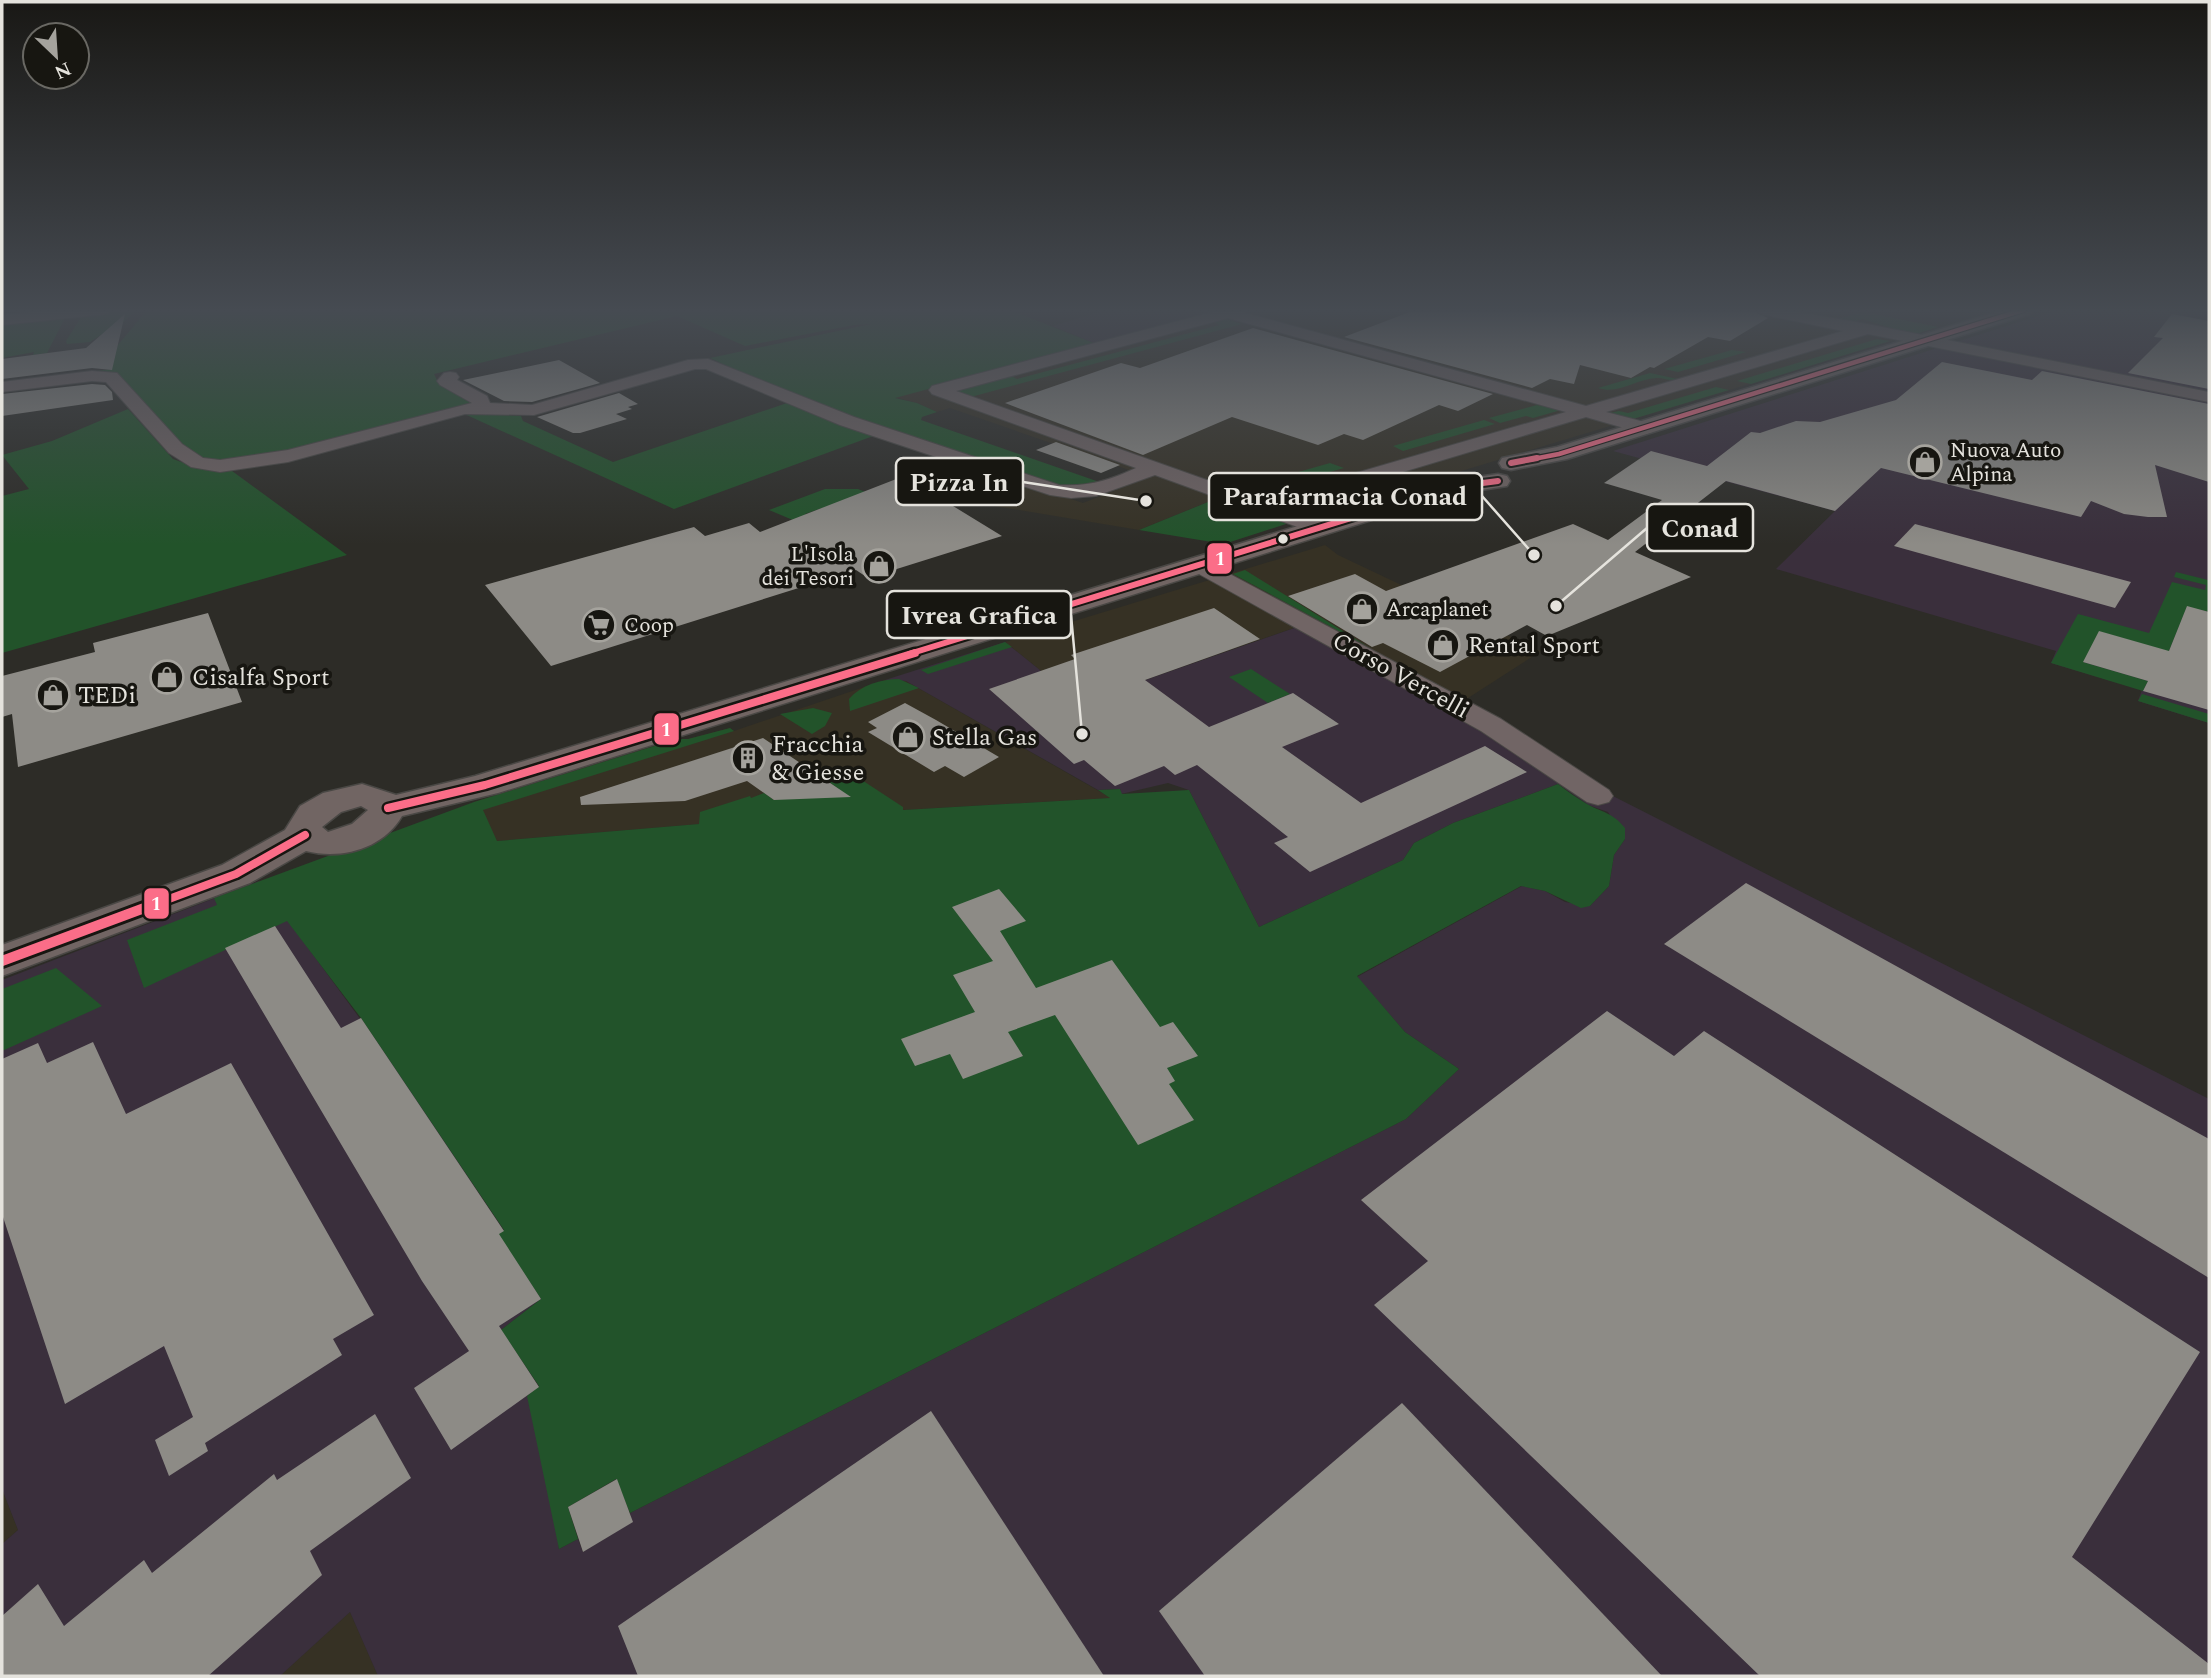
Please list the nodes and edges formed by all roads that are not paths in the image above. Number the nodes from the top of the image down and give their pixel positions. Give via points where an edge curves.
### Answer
1 (121, 388) edge
2 (459, 388) edge
3 (612, 388) edge
4 (765, 388) edge
5 (944, 388) edge
6 (1503, 388) edge
7 (1665, 388) edge
8 (1745, 388) edge
9 (1773, 388) edge
10 (2165, 388) edge
11 (1761, 392) junction
12 (2209, 397) edge
13 (482, 407) junction
14 (1586, 412) junction
15 (1645, 428) junction
16 (1456, 450) junction
17 (1154, 468) junction
18 (1499, 470) junction
19 (1263, 507) junction
20 (1317, 527) junction
21 (1198, 564) junction
22 (1598, 796) dead end
23 (2, 961) edge

1 - 13 street via 180,453 199,463 221,465 271,460
2 - 13 street via 481,400
3 - 13 street via 534,410 512,413
4 - 17 street via 847,421 1057,491 1101,491
5 - 17 street via 938,390
6 - 14 street
7 - 14 street
8 - 11 street
9 - 11 main road
10 - 12 street
11 - 15 main road
14 - 15 street
14 - 16 street
15 - 18 main road via 1559,454 1551,462
16 - 18 street
16 - 19 street
17 - 19 street
18 - 20 main road
19 - 20 street
20 - 21 main road
21 - 22 street, Corso Vercelli via 1484,720
21 - 23 main road via 485,785 388,808 375,797 339,800 307,818 305,835 236,874

